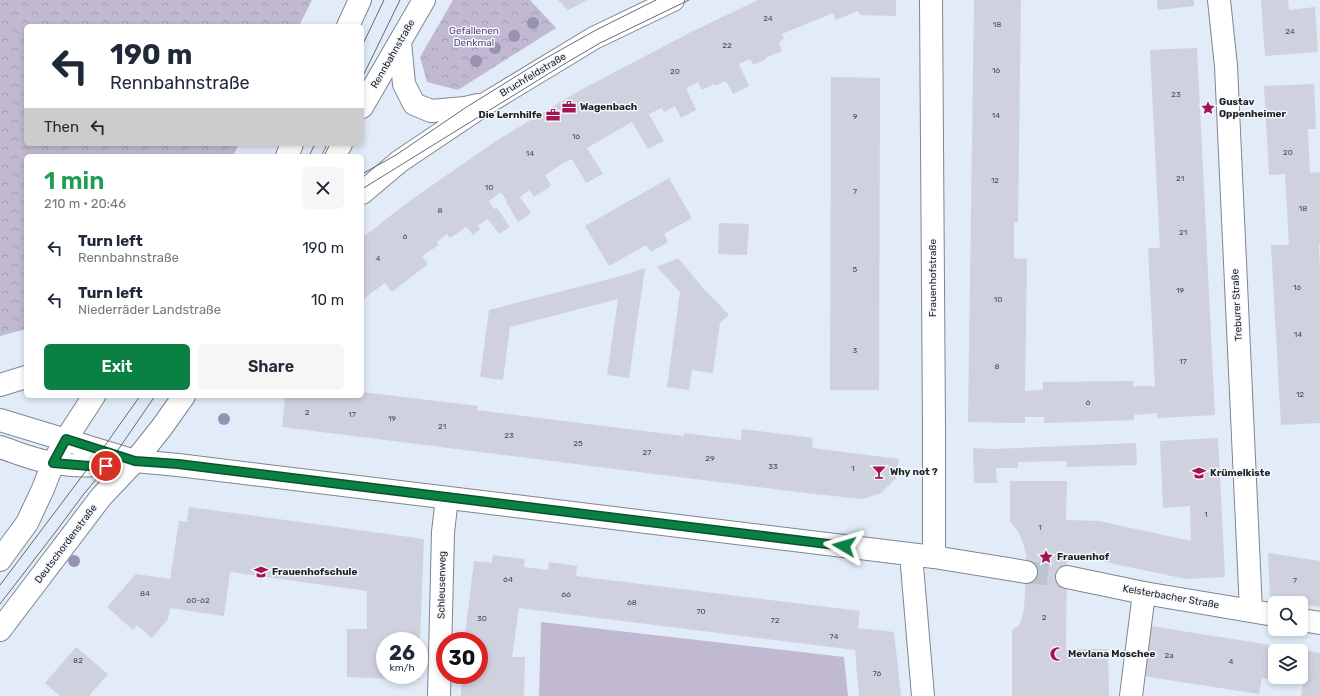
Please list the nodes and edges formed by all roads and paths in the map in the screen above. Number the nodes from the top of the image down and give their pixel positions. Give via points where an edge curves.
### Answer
1 (360, 0) edge
2 (424, 0) edge
3 (673, 0) edge
4 (931, 0) edge
5 (1220, 0) edge
6 (349, 24) edge
7 (400, 42) junction
8 (485, 104) junction
9 (364, 105) edge
10 (400, 161) junction
11 (364, 177) edge
12 (364, 191) edge
13 (24, 379) edge
14 (0, 386) edge
15 (93, 398) edge
16 (183, 398) edge
17 (0, 420) edge
18 (66, 439) junction
19 (0, 447) edge
20 (135, 461) junction
21 (53, 463) junction
22 (447, 498) junction
23 (911, 554) junction
24 (934, 557) junction
25 (0, 560) edge
26 (1026, 572) tunnel mouth
27 (1067, 577) tunnel mouth
28 (1144, 593) junction
29 (1251, 611) junction
30 (1268, 614) edge
31 (1308, 621) edge
32 (1320, 623) edge
33 (0, 630) edge
34 (439, 696) edge
35 (923, 696) edge
36 (1131, 696) edge

1 - 6 street
2 - 7 street, Rennbahnstraße
3 - 8 street, Bruchfeldstraße via 594,38
4 - 24 street, Frauenhofstraße
5 - 29 street, Treburer Straße via 1226,66
7 - 8 street via 404,84 414,104 430,111
7 - 9 street, Rennbahnstraße
8 - 10 street, Bruchfeldstraße
10 - 11 street, Bruchfeldstraße
10 - 12 street, Bruchfeldstraße
13 - 14 street
15 - 18 street
16 - 20 street
17 - 18 street
18 - 20 street
18 - 21 street
19 - 21 street
20 - 21 street via 106,466
20 - 22 street via 178,464
20 - 33 street, Deutschordenstraße via 101,497
21 - 25 street via 44,490 27,523
22 - 23 street
22 - 34 street, Schleusenweg via 443,532
23 - 24 street
23 - 35 street
24 - 26 street
27 - 28 street, Kelsterbacher Straße
28 - 29 street, Kelsterbacher Straße
28 - 36 street
29 - 30 street, Kelsterbacher Straße
31 - 32 street

